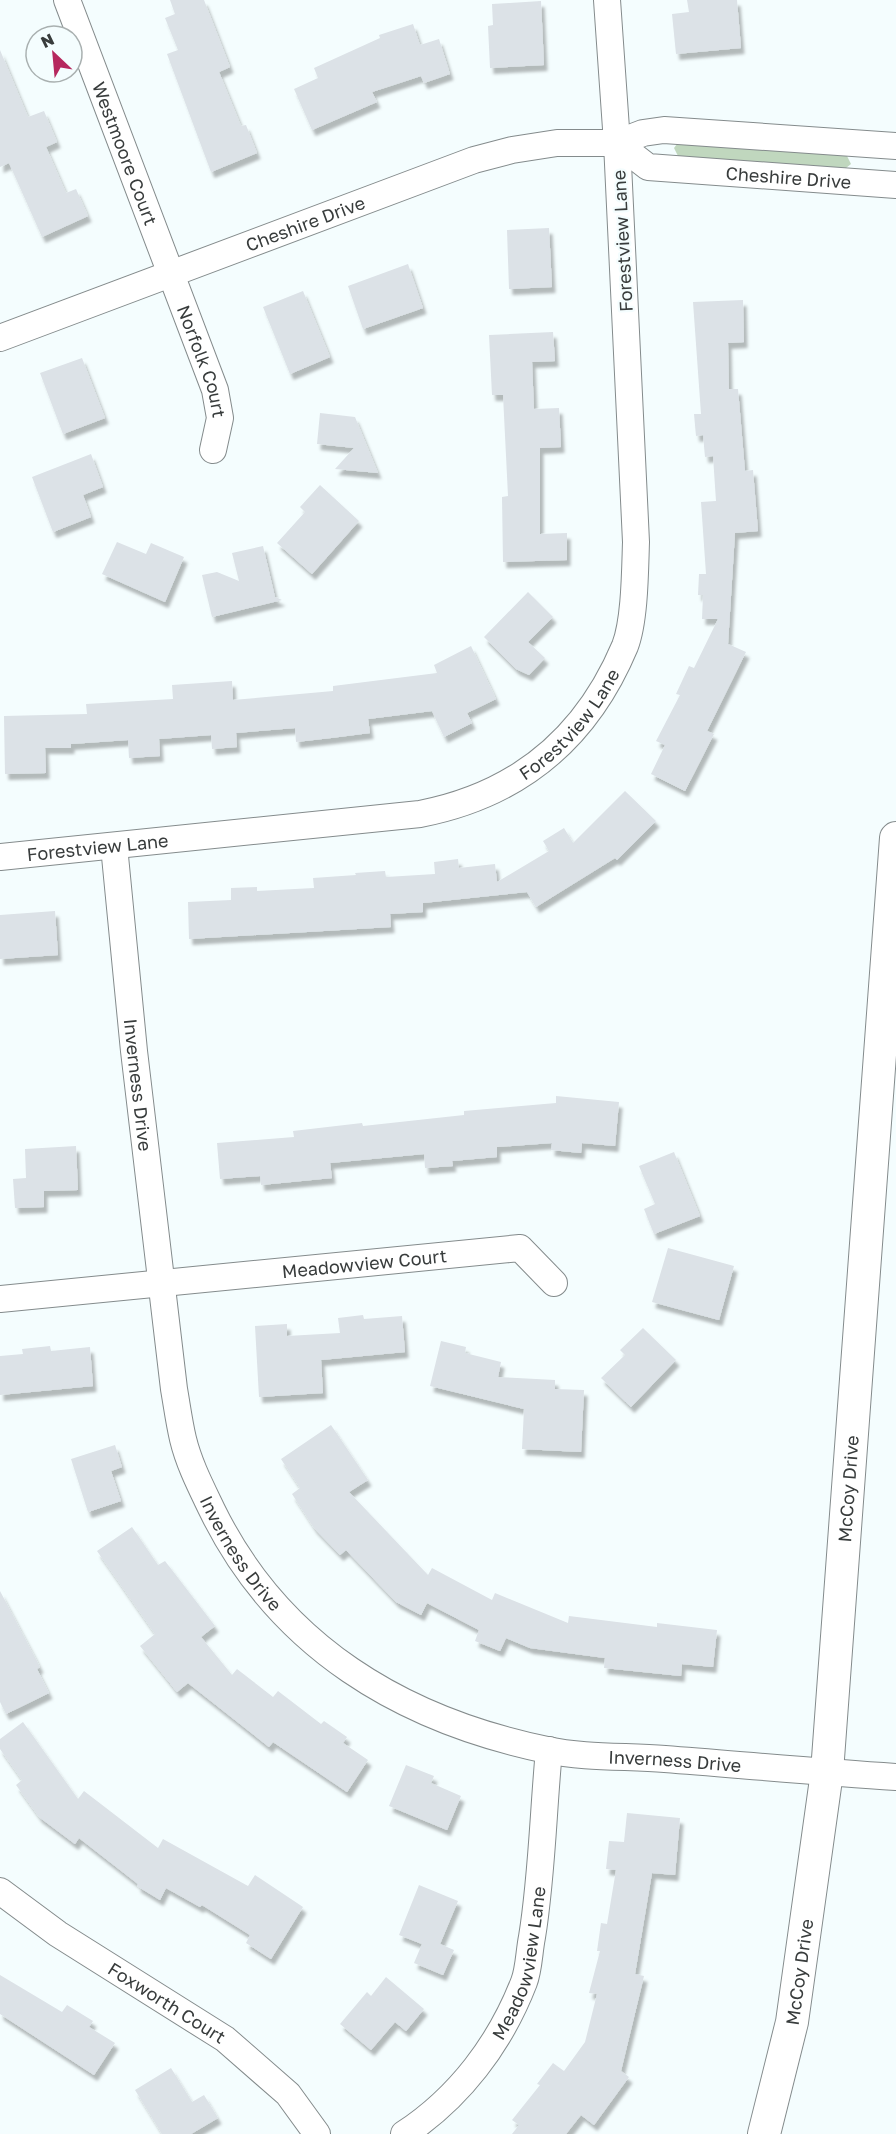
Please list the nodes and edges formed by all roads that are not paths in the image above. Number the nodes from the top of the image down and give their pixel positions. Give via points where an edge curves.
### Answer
1 (67, 0) edge
2 (607, 0) edge
3 (617, 143) junction
4 (896, 146) edge
5 (896, 185) edge
6 (171, 273) junction
7 (0, 338) edge
8 (213, 450) dead end
9 (896, 838) edge
10 (114, 846) junction
11 (0, 857) edge
12 (161, 1282) junction
13 (554, 1283) dead end
14 (0, 1299) edge
15 (549, 1750) junction
16 (827, 1772) junction
17 (896, 1777) edge
18 (0, 1891) edge
19 (317, 2134) edge
20 (404, 2134) edge
21 (764, 2134) edge

1 - 6 street, Westmoore Court
2 - 3 street, Forestview Lane
3 - 4 street, Cheshire Drive via 643,132 664,130
3 - 5 street, Cheshire Drive via 648,167
3 - 6 street, Cheshire Drive via 557,143 474,160
3 - 10 street, Forestview Lane via 635,581 626,644 597,698 572,733 538,764 500,789 450,808
6 - 7 street, Cheshire Drive
6 - 8 street, Norfolk Court via 215,390 220,418
9 - 16 street, McCoy Drive
10 - 11 street, Forestview Lane
10 - 12 street, Inverness Drive
12 - 13 street, Meadowview Court via 520,1248
12 - 14 street
12 - 15 street, Inverness Drive via 183,1440 222,1530 267,1595 330,1656 409,1706 471,1730
15 - 16 street, Inverness Drive
15 - 20 street, Meadowview Lane via 536,1912 525,1981 497,2036 474,2070 440,2107
16 - 17 street, Inverness Drive
16 - 21 street, McCoy Drive via 792,2022
18 - 19 street, Foxworth Court via 48,1928 225,2039 288,2094

